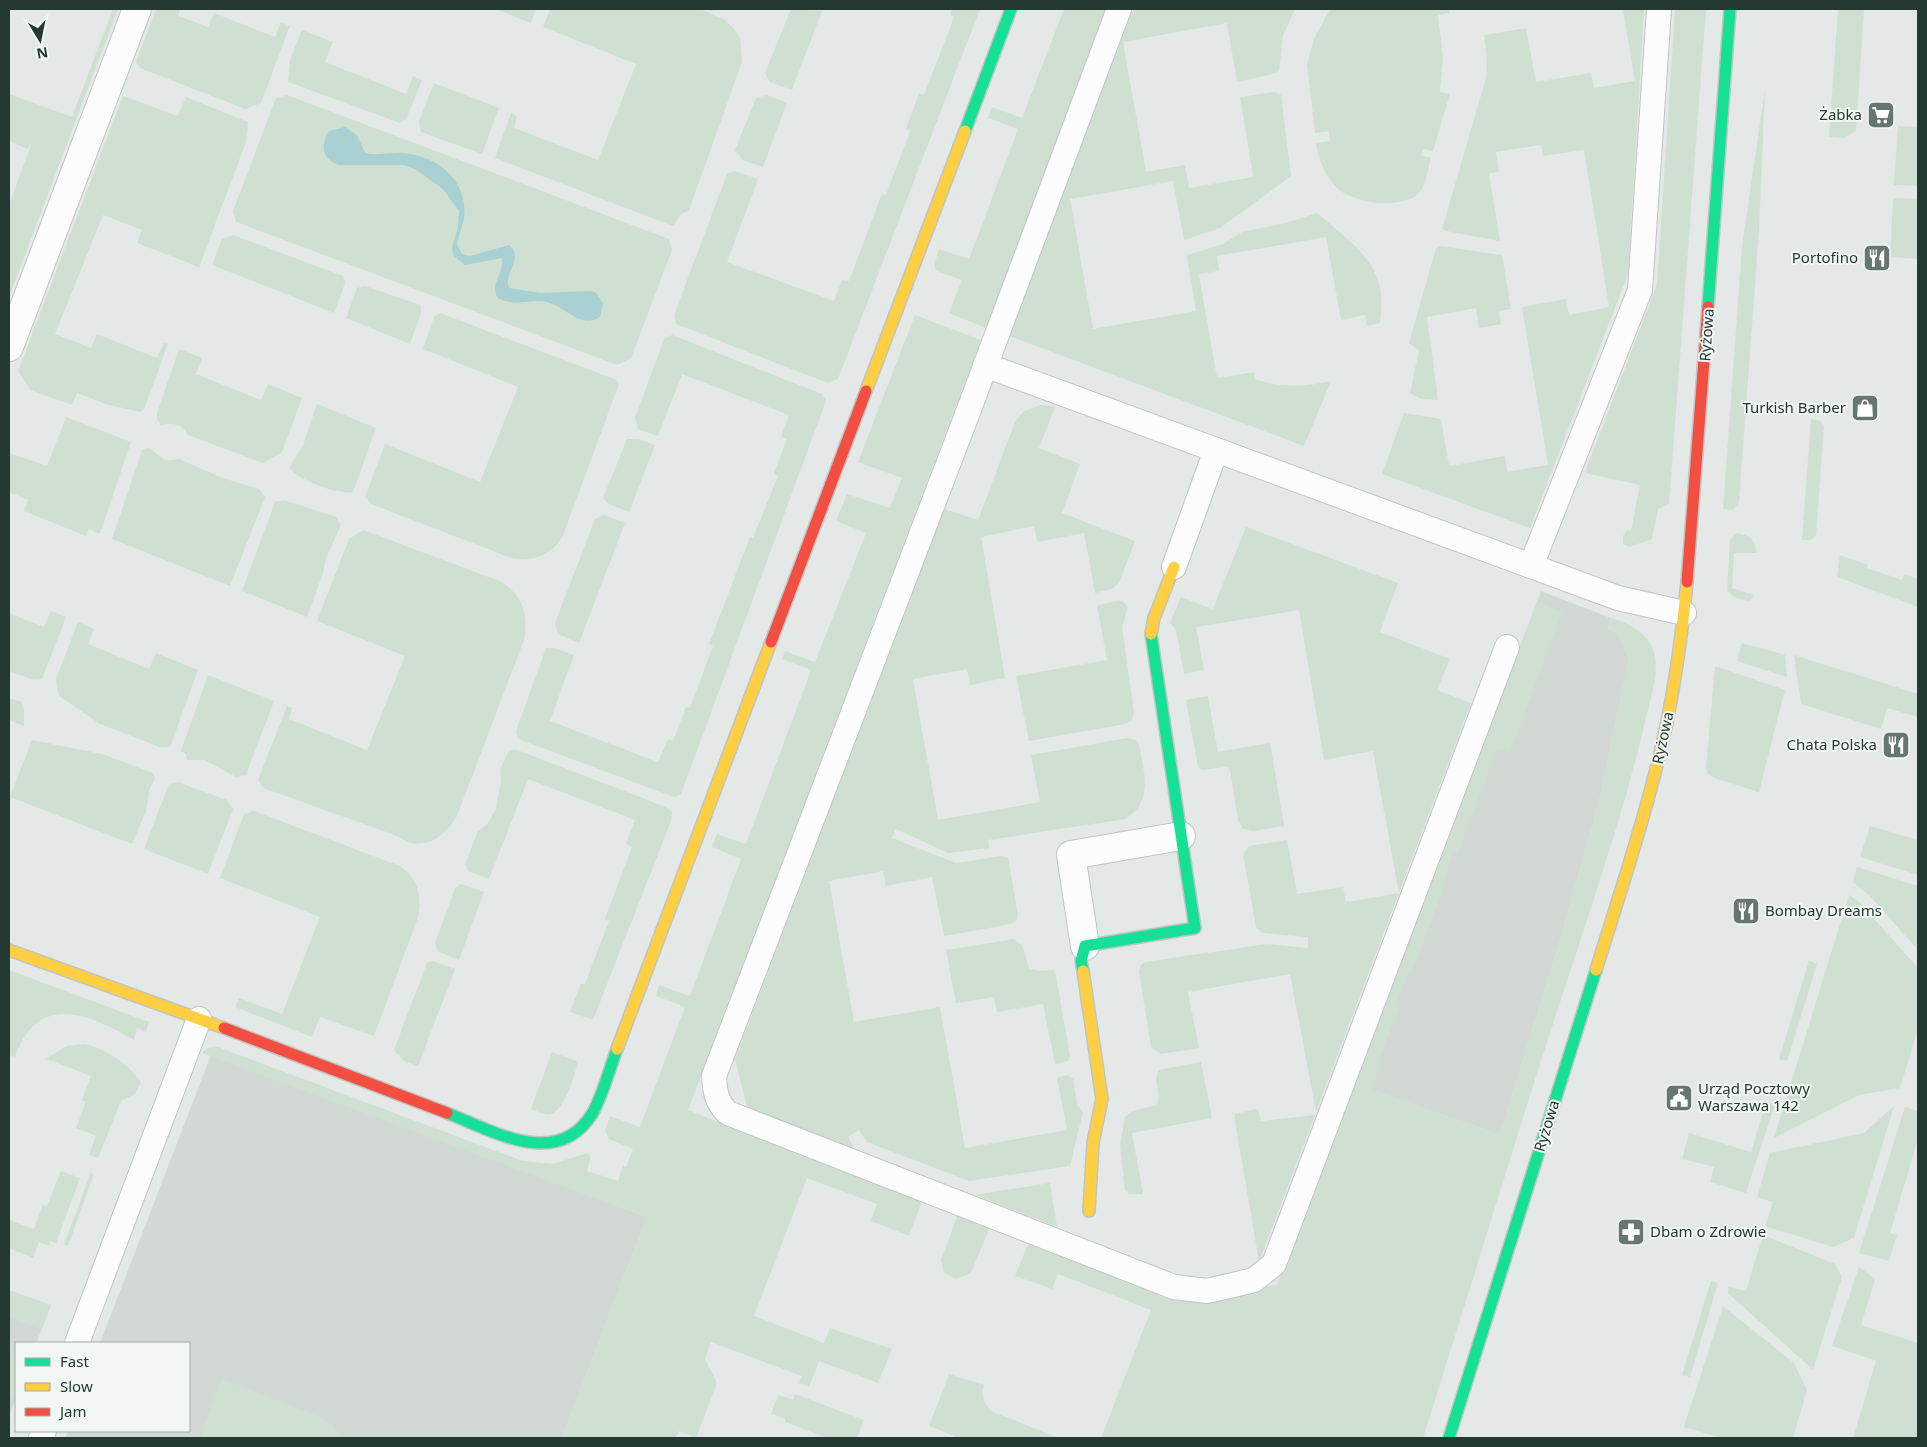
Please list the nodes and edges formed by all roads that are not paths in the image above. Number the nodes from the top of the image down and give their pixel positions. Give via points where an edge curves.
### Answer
1 (137, 9) edge
2 (1011, 9) edge
3 (1119, 9) edge
4 (1659, 9) edge
5 (1730, 9) edge
6 (9, 346) edge
7 (985, 365) junction
8 (1216, 450) junction
9 (1531, 566) junction
10 (1174, 567) joint
11 (1684, 613) junction
12 (1507, 647) dead end
13 (1181, 836) junction
14 (1085, 946) junction
15 (9, 950) edge
16 (198, 1019) junction
17 (1089, 1211) dead end
18 (76, 1342) edge
19 (1449, 1438) edge

1 - 6 street
2 - 16 street via 586,1124 561,1141 545,1145 523,1142
3 - 7 lane
4 - 9 lane via 1640,290
5 - 11 street, Ryżowa
7 - 8 lane
7 - 12 lane via 714,1076 720,1106 728,1113 1174,1287 1207,1291 1254,1280 1274,1264
8 - 9 lane
8 - 10 lane
9 - 11 lane via 1618,598
10 - 13 street via 1154,618 1151,636
11 - 19 street, Ryżowa via 1664,736 1635,845
13 - 14 street via 1071,855
13 - 14 street via 1195,928
14 - 17 street via 1080,961 1102,1100 1093,1143
15 - 16 street
16 - 18 lane

